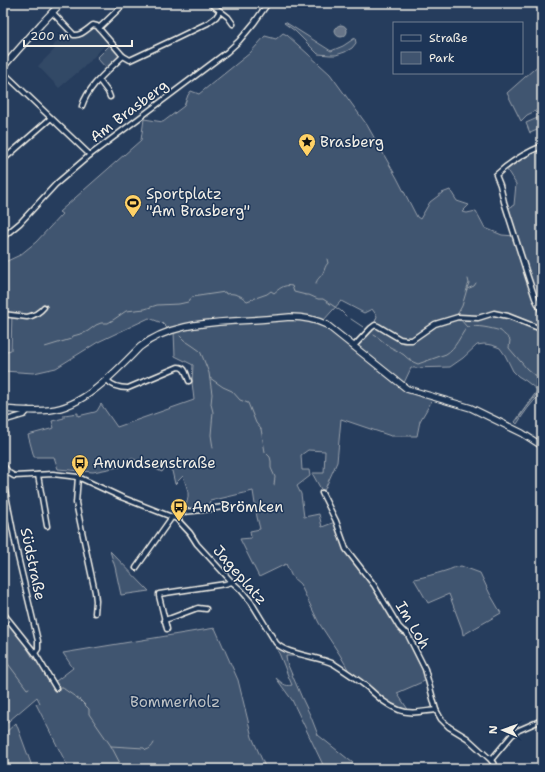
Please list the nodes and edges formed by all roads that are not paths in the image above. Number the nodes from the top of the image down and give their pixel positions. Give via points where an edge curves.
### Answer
1 (61, 3) edge
2 (125, 3) edge
3 (210, 3) edge
4 (268, 3) edge
5 (220, 11) junction
6 (52, 12) junction
7 (233, 24) dead end
8 (99, 28) junction
9 (123, 56) junction
10 (3, 68) edge
11 (3, 72) edge
12 (98, 80) junction
13 (110, 97) dead end
14 (82, 106) dead end
15 (51, 118) junction
16 (542, 146) edge
17 (90, 155) junction
18 (3, 160) edge
19 (3, 237) edge
20 (44, 307) dead end
21 (542, 312) edge
22 (3, 314) edge
23 (542, 329) edge
24 (354, 346) junction
25 (107, 380) junction
26 (189, 380) dead end
27 (3, 409) edge
28 (28, 410) junction
29 (3, 421) edge
30 (542, 446) edge
31 (3, 465) edge
32 (38, 475) junction
33 (78, 477) junction
34 (3, 480) edge
35 (322, 493) dead end
36 (229, 506) dead end
37 (175, 518) junction
38 (47, 526) dead end
39 (136, 568) dead end
40 (232, 582) junction
41 (206, 609) dead end
42 (3, 613) edge
43 (95, 613) dead end
44 (164, 620) junction
45 (167, 629) dead end
46 (35, 653) junction
47 (56, 688) dead end
48 (436, 710) junction
49 (542, 720) edge
50 (490, 760) junction
51 (497, 769) edge

1 - 6 main road
2 - 8 street
3 - 5 street
4 - 17 street, Am Brasberg via 239,41 227,52
5 - 7 street
5 - 9 street via 208,23 132,59
6 - 8 street via 76,36 93,25
6 - 10 main road
8 - 9 street
9 - 12 street
11 - 15 street
12 - 13 street
12 - 14 street via 85,97
15 - 17 street
15 - 18 street
16 - 21 street via 508,164 496,174 528,277
17 - 19 street, Am Brasberg via 56,184 20,223
20 - 22 street via 30,317
23 - 24 street via 494,313 478,318 458,317 435,324 412,340 400,339 375,326
24 - 25 main road via 327,325 303,317 207,323 174,330 145,343
24 - 30 main road via 407,389 471,408 522,433
25 - 26 street via 116,386 128,388 180,367 185,370
25 - 28 main road via 63,407
27 - 28 main road
28 - 29 street via 23,415
31 - 32 street, Jageplatz via 14,476
32 - 33 street, Jageplatz
32 - 38 street
33 - 37 street, Jageplatz
33 - 43 street via 76,503 96,601
34 - 46 street, Südstraße via 38,641
35 - 48 street, Im Loh via 336,520 346,549 374,585 400,627 407,633 425,669
36 - 37 street via 183,512
37 - 39 street
37 - 40 street, Jageplatz
40 - 44 street via 161,593 159,596
40 - 48 street, Jageplatz via 251,602 276,643 282,647 333,664 350,674 391,707 411,713
41 - 44 street via 198,608
42 - 46 street
44 - 45 street
46 - 47 street
48 - 50 street, Im Loh via 441,719 467,738
49 - 50 street via 512,735
50 - 51 street, Im Loh

